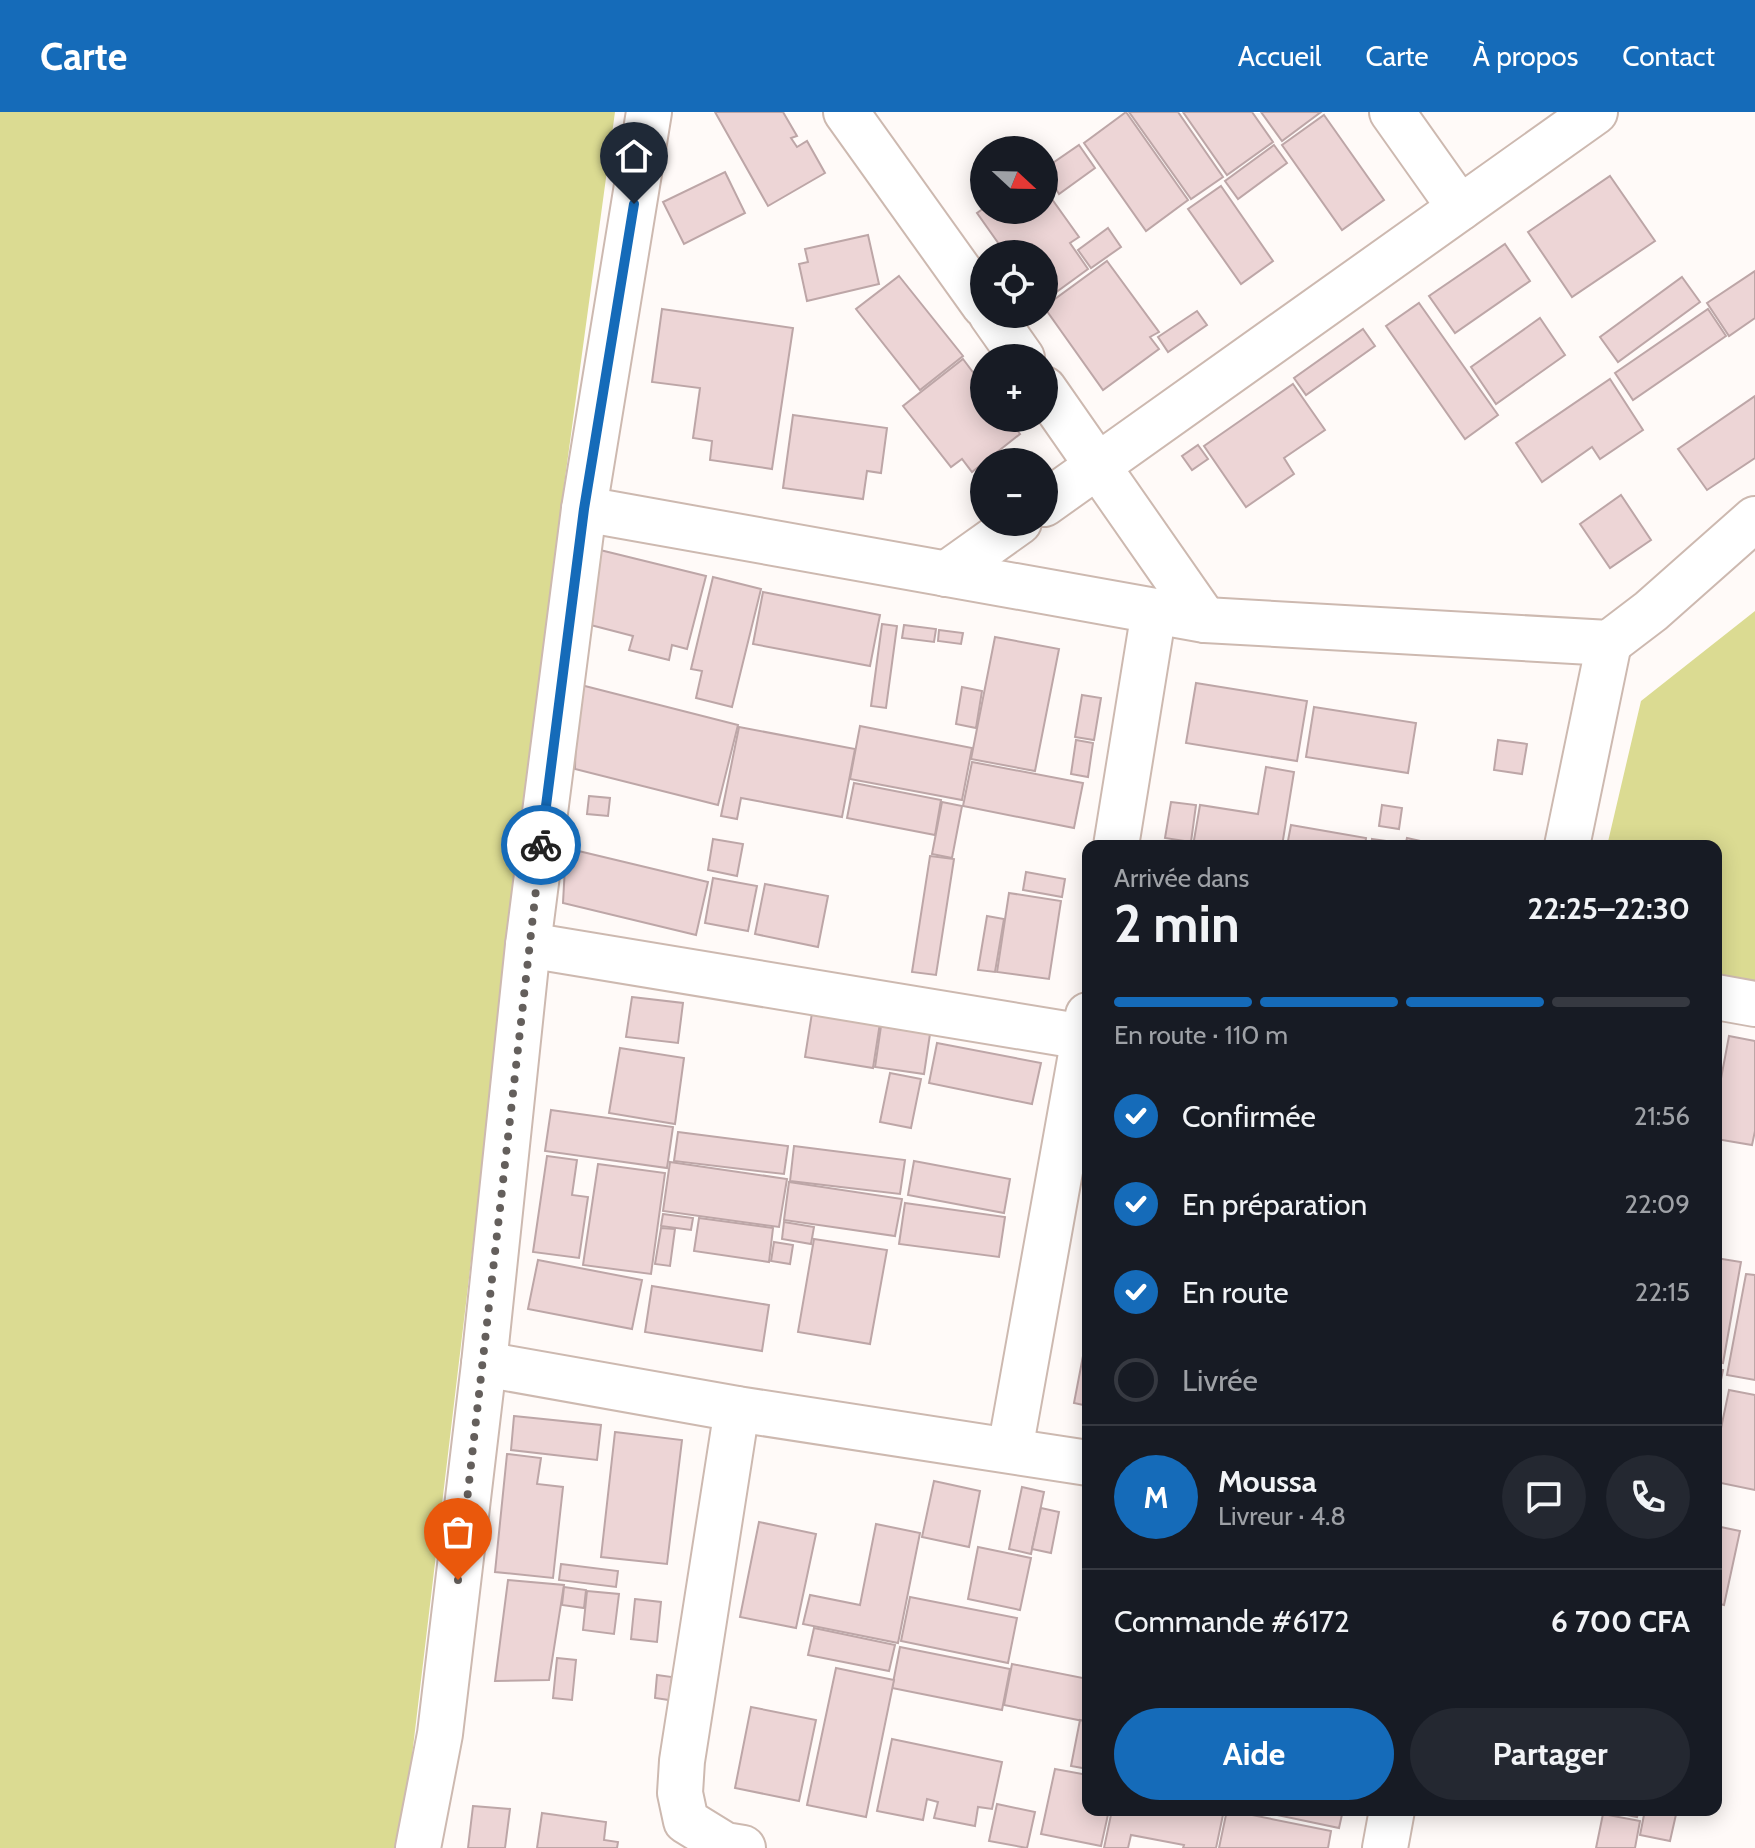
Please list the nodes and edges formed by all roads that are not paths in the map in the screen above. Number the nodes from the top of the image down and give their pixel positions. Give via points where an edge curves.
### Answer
1 (649, 112) edge
2 (846, 112) edge
3 (1392, 112) edge
4 (1595, 112) edge
5 (1460, 208) junction
6 (970, 285) edge
7 (1058, 408) edge
8 (1099, 465) junction
9 (1058, 494) edge
10 (584, 509) junction
11 (1755, 519) edge
12 (999, 536) edge
13 (946, 574) junction
14 (1154, 611) junction
15 (1205, 620) junction
16 (1609, 643) junction
17 (1117, 840) edge
18 (1568, 840) edge
19 (528, 945) junction
20 (1722, 998) edge
21 (1755, 1004) edge
22 (1082, 1025) edge
23 (1082, 1048) edge
24 (484, 1364) junction
25 (737, 1409) junction
26 (1010, 1450) junction
27 (1082, 1462) edge
28 (1391, 1816) edge
29 (731, 1847) edge
30 (418, 1848) edge
31 (1385, 1848) edge

1 - 10 street
2 - 6 street
3 - 5 street
4 - 5 street
5 - 8 street
7 - 8 street
8 - 9 street
8 - 15 street
10 - 13 street
10 - 19 street
11 - 16 street
12 - 13 street
13 - 14 street
14 - 15 street
14 - 17 street
15 - 16 street
16 - 18 street
19 - 22 street
19 - 24 street
20 - 21 street
23 - 26 street
24 - 25 street
24 - 30 street via 440,1734
25 - 26 street
25 - 29 street via 680,1793 686,1821
26 - 27 street
28 - 31 street

